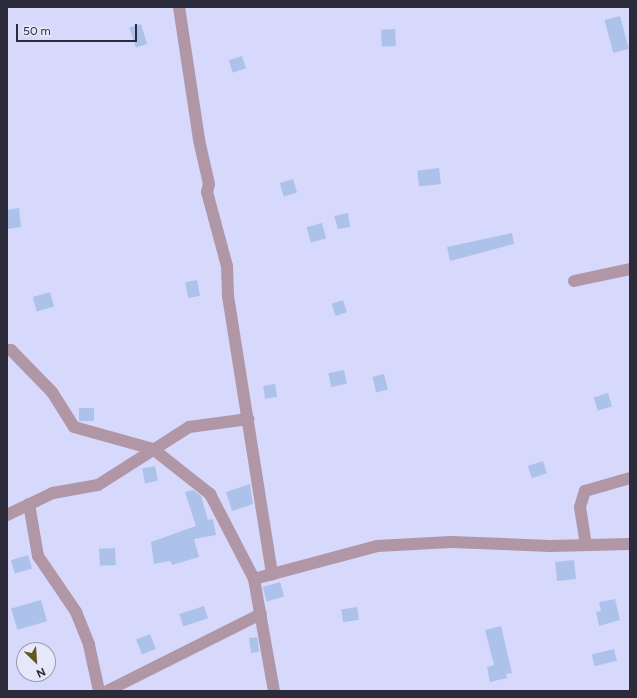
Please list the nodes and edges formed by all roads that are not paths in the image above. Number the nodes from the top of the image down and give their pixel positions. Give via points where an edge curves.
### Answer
1 (179, 7) edge
2 (630, 269) edge
3 (574, 281) dead end
4 (7, 350) edge
5 (248, 419) junction
6 (153, 449) junction
7 (630, 478) edge
8 (30, 504) junction
9 (7, 515) edge
10 (630, 544) edge
11 (586, 545) junction
12 (272, 575) junction
13 (254, 579) junction
14 (261, 614) junction
15 (99, 691) edge
16 (107, 691) edge
17 (274, 691) edge

1 - 5 street via 199,140 209,184 207,192 227,266 228,296
2 - 3 street
4 - 6 street via 11,350 52,392 74,427
5 - 6 street via 189,427
5 - 12 street
6 - 8 street via 98,485 53,492
6 - 13 street via 210,494
7 - 11 street via 585,491 580,507
8 - 9 street
8 - 15 street via 38,556 76,612 89,645
10 - 11 street
11 - 12 street via 451,542 377,546
12 - 13 street
13 - 14 street
14 - 16 street
14 - 17 street

